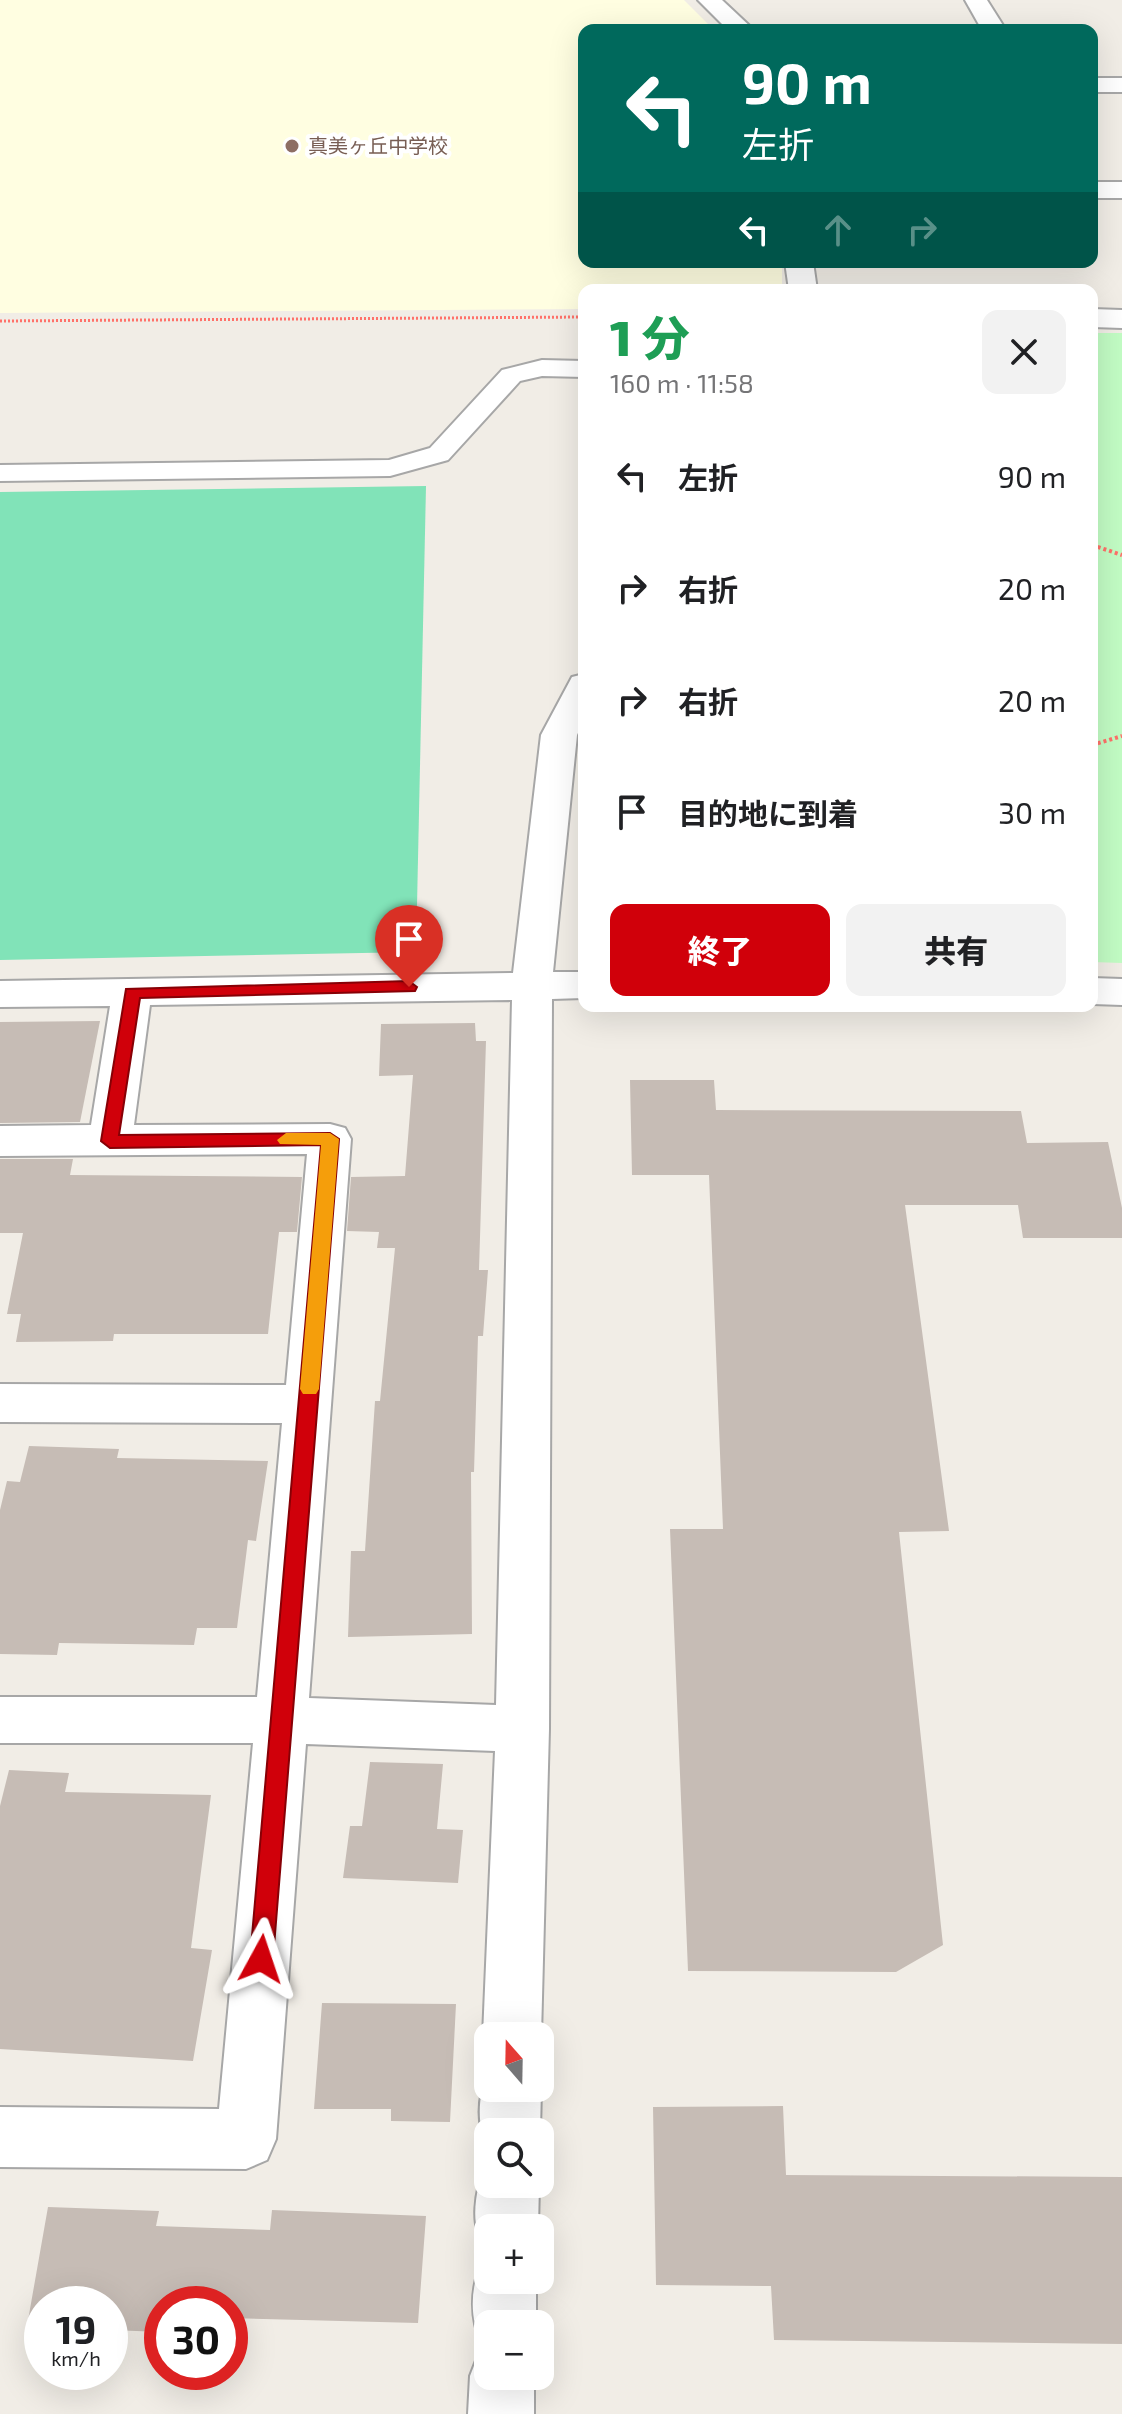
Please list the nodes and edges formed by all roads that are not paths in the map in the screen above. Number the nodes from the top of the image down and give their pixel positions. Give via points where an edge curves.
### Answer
1 (709, 0) edge
2 (976, 0) edge
3 (735, 24) edge
4 (990, 24) edge
5 (1098, 85) edge
6 (1122, 85) edge
7 (1098, 190) edge
8 (1122, 190) edge
9 (1098, 318) edge
10 (1122, 319) edge
11 (578, 369) edge
12 (0, 473) edge
13 (578, 696) edge
14 (532, 984) junction
15 (578, 985) edge
16 (1098, 991) edge
17 (1122, 992) edge
18 (132, 993) junction
19 (0, 994) edge
20 (0, 1141) edge
21 (110, 1141) junction
22 (0, 1403) edge
23 (308, 1404) junction
24 (0, 1720) edge
25 (281, 1720) junction
26 (522, 1729) junction
27 (512, 2022) edge
28 (0, 2137) edge
29 (502, 2390) edge
30 (501, 2414) edge

1 - 3 street
2 - 4 street
5 - 6 street
7 - 8 street
9 - 10 street
11 - 12 lane via 542,368 511,375 439,454 390,468
13 - 14 street via 559,735
14 - 15 street
14 - 18 street
14 - 26 street
16 - 17 street
18 - 19 street
18 - 21 street
20 - 21 street
21 - 23 street via 330,1139
22 - 23 street
23 - 25 street
24 - 25 street
25 - 26 street
25 - 28 street via 246,2139
26 - 27 street
29 - 30 street

